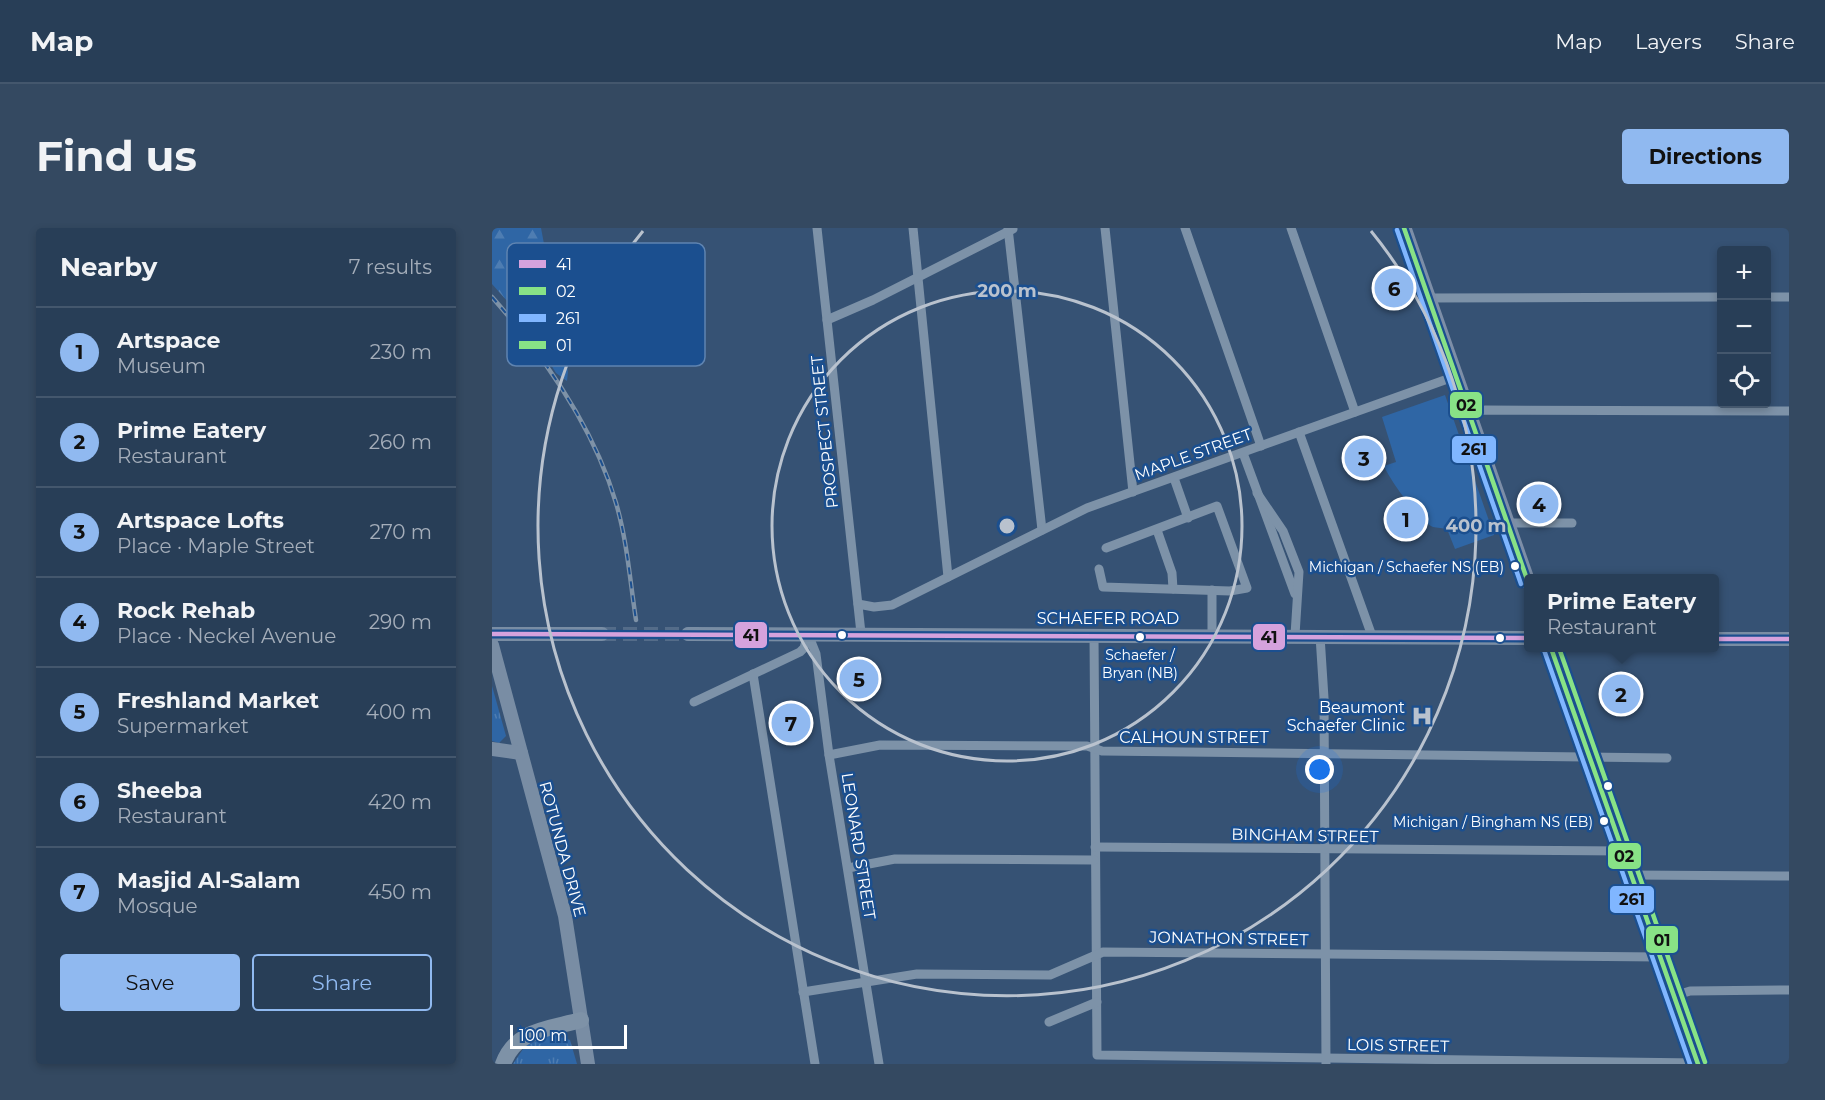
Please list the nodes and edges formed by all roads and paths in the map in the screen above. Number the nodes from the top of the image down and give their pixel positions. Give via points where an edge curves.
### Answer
1 (817, 228) edge
2 (913, 228) edge
3 (1105, 228) edge
4 (1185, 228) edge
5 (1291, 228) edge
6 (1404, 228) edge
7 (1010, 229) edge
8 (919, 277) junction
9 (1717, 297) edge
10 (1771, 297) edge
11 (1789, 297) edge
12 (1428, 298) junction
13 (827, 320) junction
14 (1456, 376) junction
15 (1789, 411) edge
16 (1355, 412) junction
17 (1468, 414) junction
18 (1299, 432) junction
19 (1261, 446) junction
20 (1243, 453) junction
21 (1174, 478) junction
22 (1133, 492) junction
23 (1188, 518) junction
24 (1507, 523) junction
25 (1572, 524) dead end
26 (1042, 530) junction
27 (1157, 530) junction
28 (1106, 548) dead end
29 (1099, 569) dead end
30 (1525, 574) edge
31 (948, 577) junction
32 (1173, 589) junction
33 (1212, 590) junction
34 (858, 604) junction
35 (492, 633) edge
36 (861, 633) junction
37 (602, 634) tunnel mouth
38 (688, 634) tunnel mouth
39 (808, 634) junction
40 (1094, 634) junction
41 (1212, 635) junction
42 (1295, 635) junction
43 (1320, 636) junction
44 (1372, 636) junction
45 (1524, 638) edge
46 (1719, 639) edge
47 (1789, 639) edge
48 (492, 645) edge
49 (1552, 652) edge
50 (753, 674) junction
51 (693, 702) dead end
52 (1094, 748) junction
53 (492, 749) edge
54 (521, 753) junction
55 (1324, 753) junction
56 (829, 755) junction
57 (1590, 758) junction
58 (1667, 758) dead end
59 (1095, 847) junction
60 (1324, 850) junction
61 (1623, 851) junction
62 (1094, 860) junction
63 (848, 868) junction
64 (1631, 875) junction
65 (1789, 876) edge
66 (1097, 953) junction
67 (1325, 954) junction
68 (1660, 957) junction
69 (865, 982) junction
70 (1789, 990) edge
71 (803, 992) junction
72 (1674, 996) junction
73 (1097, 1002) junction
74 (581, 1020) junction
75 (1049, 1022) dead end
76 (1326, 1061) edge
77 (503, 1064) edge
78 (588, 1064) edge
79 (815, 1064) edge
80 (879, 1064) edge
81 (1698, 1064) edge

1 - 13 street, PROSPECT STREET
2 - 8 street
3 - 22 street
4 - 19 street
5 - 16 street
6 - 12 main road
7 - 8 street
7 - 26 street
8 - 13 street
8 - 31 street
9 - 12 street
10 - 11 street
12 - 14 main road
13 - 34 street, PROSPECT STREET
14 - 16 street, MAPLE STREET
14 - 17 main road
15 - 17 street via 1509,410
16 - 18 street, MAPLE STREET
17 - 24 main road
18 - 19 street, MAPLE STREET
18 - 44 street
19 - 20 street, MAPLE STREET
20 - 21 street, MAPLE STREET
20 - 42 street via 1296,596
21 - 22 street, MAPLE STREET
21 - 23 street
22 - 26 street, MAPLE STREET
23 - 27 street
23 - 33 street via 1217,506 1247,588
24 - 25 street
24 - 30 main road
26 - 31 street, MAPLE STREET
27 - 28 street
27 - 32 street via 1172,573
29 - 32 street via 1103,587
31 - 34 street, MAPLE STREET via 892,605
32 - 33 street
33 - 41 street
34 - 36 street, PROSPECT STREET
35 - 37 main road
36 - 39 main road, SCHAEFER ROAD
36 - 40 main road, SCHAEFER ROAD
38 - 39 main road, SCHAEFER ROAD
39 - 50 street via 800,652
39 - 56 street, LEONARD STREET via 816,654
40 - 41 main road, SCHAEFER ROAD
40 - 52 street
41 - 42 main road, SCHAEFER ROAD
42 - 43 main road, SCHAEFER ROAD
43 - 44 main road, SCHAEFER ROAD
43 - 55 street
44 - 45 main road, SCHAEFER ROAD
46 - 47 main road
48 - 54 main road, ROTUNDA DRIVE
49 - 57 main road
50 - 51 street
50 - 71 street
52 - 55 street, CALHOUN STREET
52 - 56 street, CALHOUN STREET via 880,745
52 - 59 street
53 - 54 main road
54 - 74 main road, ROTUNDA DRIVE via 565,916
55 - 57 street, CALHOUN STREET
55 - 60 street
56 - 63 street, LEONARD STREET
57 - 58 street, CALHOUN STREET
57 - 61 main road
59 - 60 street, BINGHAM STREET
59 - 62 street
60 - 61 street, BINGHAM STREET
60 - 67 street
61 - 64 main road
62 - 63 street via 895,859
62 - 66 street
63 - 69 street, LEONARD STREET
64 - 65 street
64 - 68 main road
66 - 67 street, JONATHON STREET
66 - 69 street, JONATHON STREET via 1050,975 917,974
66 - 73 street
67 - 68 street, JONATHON STREET
67 - 76 street
68 - 72 main road
69 - 71 street, JONATHON STREET
69 - 80 street, LEONARD STREET
70 - 72 street via 1690,991
71 - 79 street
72 - 81 main road
73 - 75 street
73 - 76 street, LOIS STREET via 1097,1055
74 - 77 highway via 525,1035 512,1047
74 - 78 main road, ROTUNDA DRIVE
76 - 81 street, LOIS STREET

